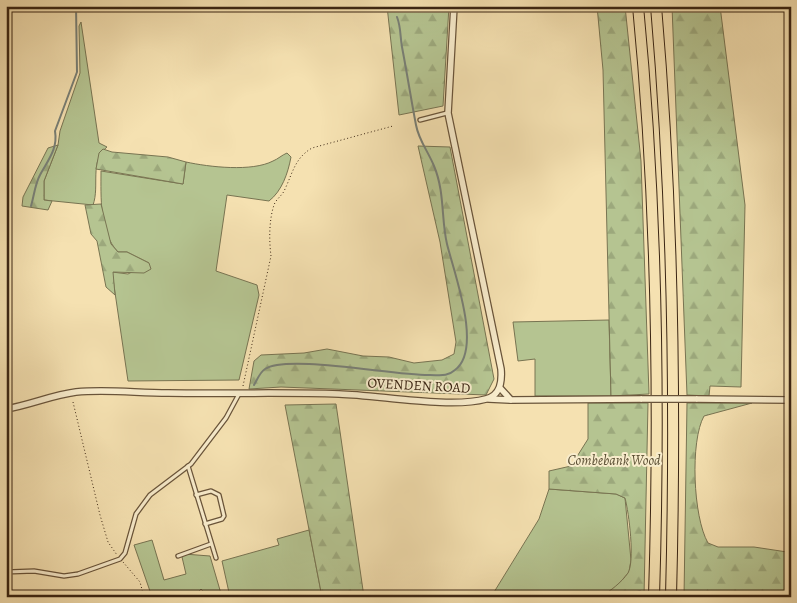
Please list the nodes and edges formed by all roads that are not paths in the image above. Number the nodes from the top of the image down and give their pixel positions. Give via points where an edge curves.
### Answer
1 (454, 6) edge
2 (638, 6) edge
3 (656, 6) edge
4 (448, 113) junction
5 (420, 120) dead end
6 (500, 388) junction
7 (240, 394) junction
8 (489, 399) junction
9 (511, 400) junction
10 (791, 400) edge
11 (6, 409) edge
12 (188, 466) junction
13 (196, 495) junction
14 (205, 524) junction
15 (211, 544) junction
16 (178, 556) dead end
17 (216, 558) dead end
18 (6, 572) edge
19 (654, 597) edge
20 (671, 597) edge

1 - 4 street
2 - 19 highway via 655,275
3 - 20 highway via 672,305 674,462
4 - 5 lane
4 - 6 street via 501,368
6 - 8 street, OVENDEN ROAD
6 - 9 street
7 - 8 street, OVENDEN ROAD via 359,394 453,402
7 - 11 street, OVENDEN ROAD via 76,392
7 - 12 lane via 226,418
8 - 9 street
9 - 10 street, bridge
12 - 13 lane
12 - 18 lane via 150,495 136,514 125,553 120,559 64,576 34,571
13 - 14 lane
13 - 14 lane via 211,491 219,495 224,516
14 - 15 lane
15 - 16 lane
15 - 17 lane

